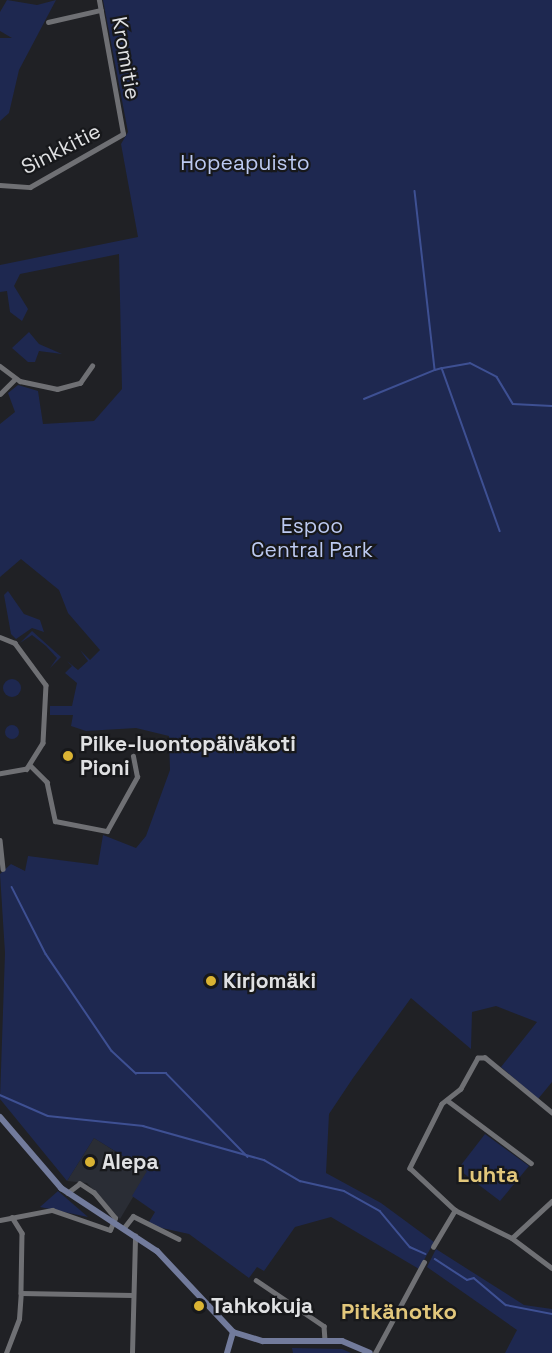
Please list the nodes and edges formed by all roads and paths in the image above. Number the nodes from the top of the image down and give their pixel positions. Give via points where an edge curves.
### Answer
1 (99, 0) edge
2 (101, 10) junction
3 (48, 22) dead end
4 (122, 122) joint
5 (0, 185) edge
6 (0, 366) edge
7 (92, 366) dead end
8 (15, 379) junction
9 (0, 394) edge
10 (0, 637) edge
11 (133, 756) dead end
12 (31, 766) junction
13 (0, 774) edge
14 (0, 840) edge
15 (3, 869) dead end
16 (447, 1100) junction
17 (552, 1113) edge
18 (0, 1117) edge
19 (531, 1163) dead end
20 (68, 1193) junction
21 (552, 1201) edge
22 (455, 1210) junction
23 (12, 1217) junction
24 (0, 1220) edge
25 (114, 1224) junction
26 (123, 1229) junction
27 (135, 1236) junction
28 (512, 1238) junction
29 (179, 1239) dead end
30 (433, 1247) dead end
31 (424, 1262) dead end
32 (552, 1268) edge
33 (256, 1280) dead end
34 (21, 1293) junction
35 (132, 1295) junction
36 (233, 1332) junction
37 (325, 1340) junction
38 (6, 1353) edge
39 (132, 1353) edge
40 (228, 1353) edge
41 (370, 1353) edge
42 (375, 1353) edge

1 - 2 street, Kromitie
2 - 3 street
2 - 4 street, Kromitie
4 - 5 street, Sinkkitie via 120,137 38,184 26,189
6 - 8 street
7 - 8 street via 80,383 57,389
8 - 9 street
10 - 12 street via 15,643 46,685 43,743
11 - 12 street via 137,777 107,831 55,821 47,782
12 - 13 street
14 - 15 street
16 - 17 street via 482,1057
16 - 19 street
16 - 22 street via 410,1174
18 - 20 street
20 - 25 street
20 - 25 street via 76,1185 88,1189 110,1211
21 - 28 street
22 - 28 street
22 - 30 street
23 - 24 street
23 - 25 street via 52,1210 108,1230
23 - 34 street via 22,1233
25 - 26 street
26 - 27 street
26 - 29 street via 133,1216
27 - 35 street
27 - 36 street via 165,1259
28 - 32 street
31 - 42 street
33 - 37 street via 324,1326
34 - 35 street
34 - 38 street via 19,1319
35 - 39 street
36 - 37 street via 263,1341
36 - 40 street
37 - 41 street

